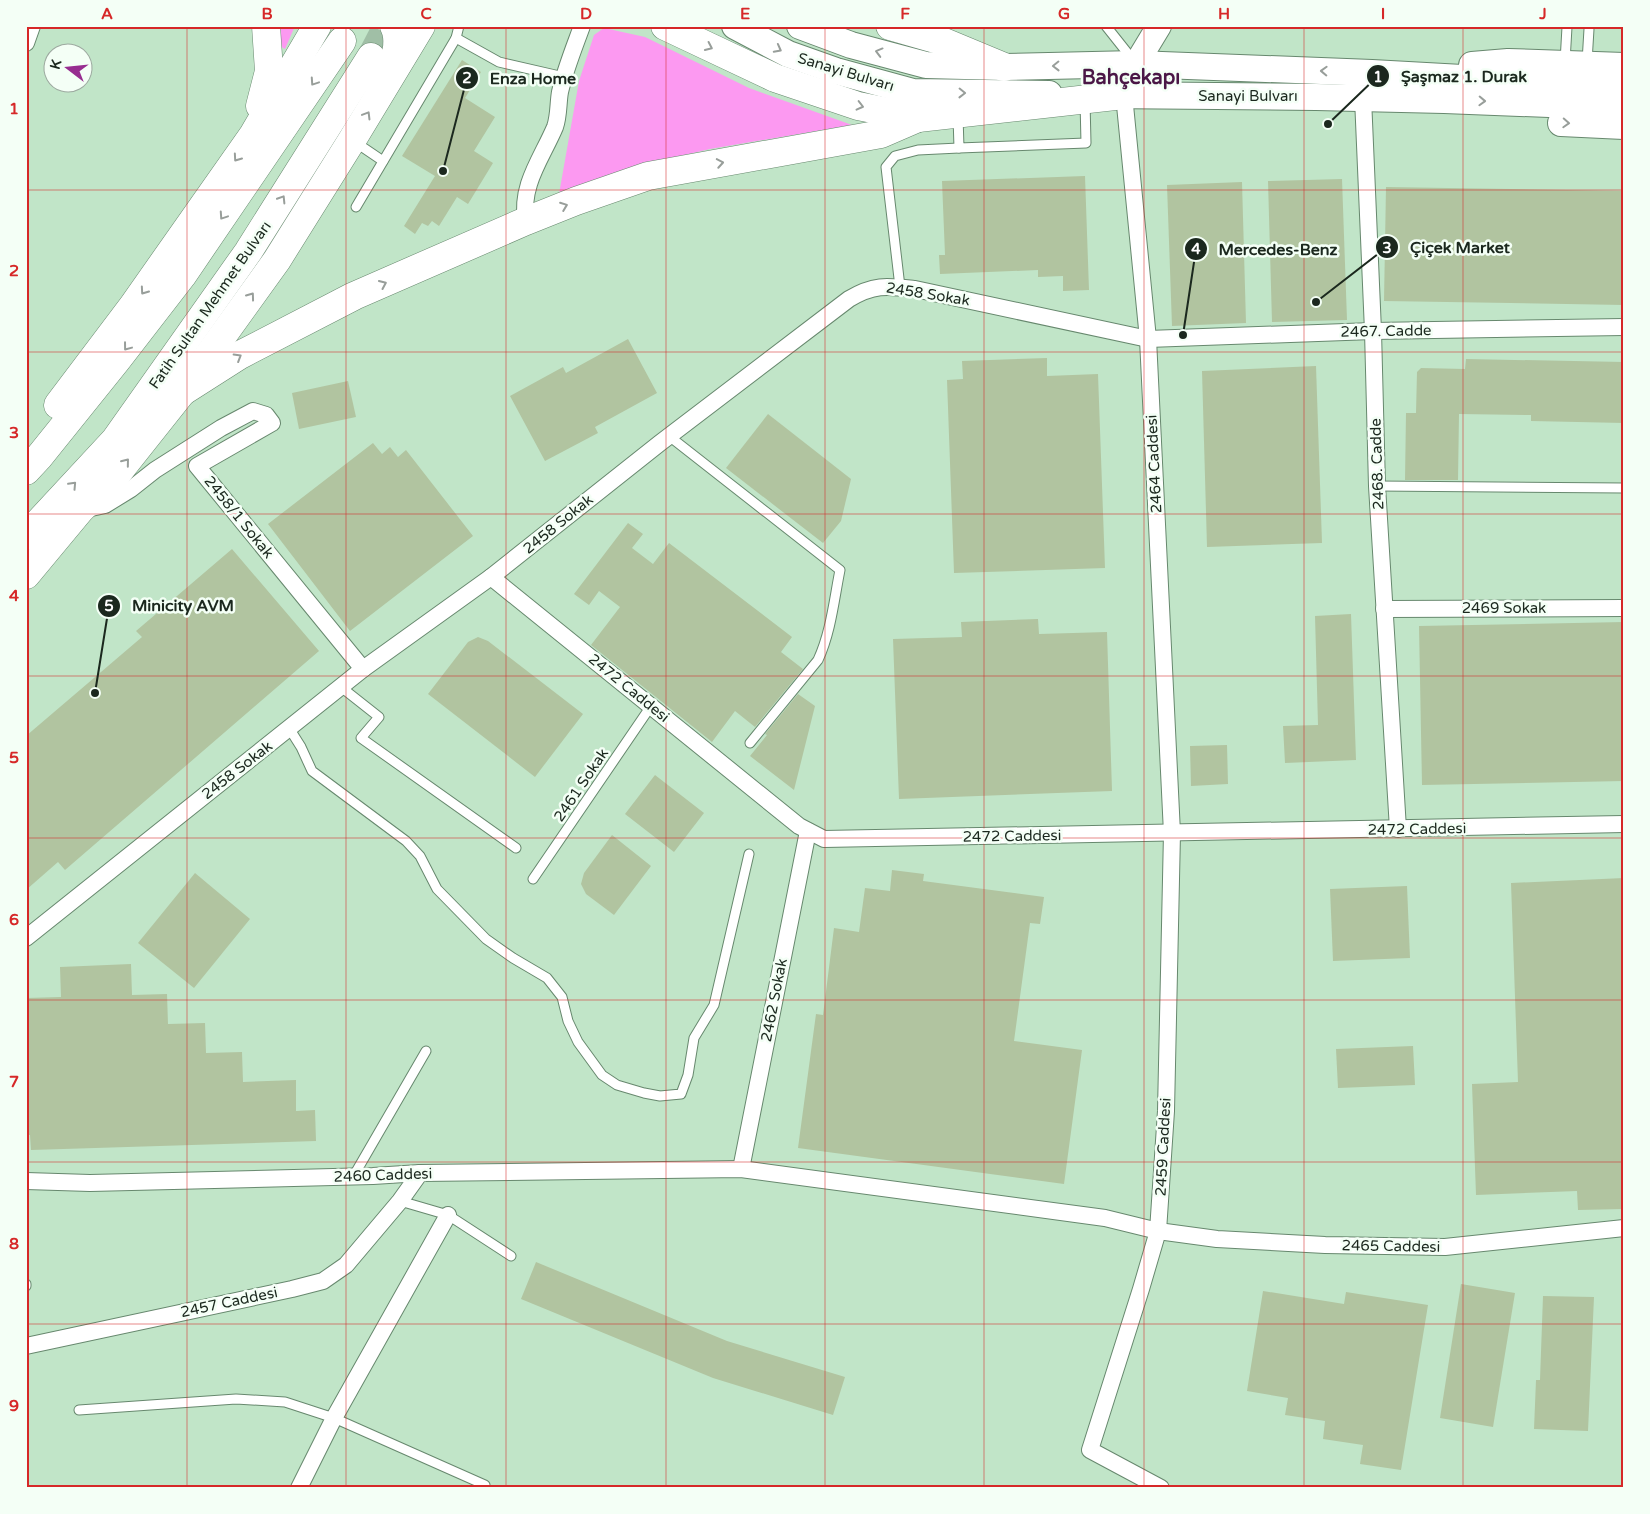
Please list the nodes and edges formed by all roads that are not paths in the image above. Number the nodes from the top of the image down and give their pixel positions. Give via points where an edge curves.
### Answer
1 (32, 26) edge
2 (266, 26) edge
3 (394, 26) edge
4 (421, 26) edge
5 (459, 26) edge
6 (582, 26) edge
7 (665, 26) edge
8 (735, 26) edge
9 (800, 26) edge
10 (890, 26) edge
11 (1106, 26) edge
12 (1159, 26) edge
13 (1567, 27) edge
14 (1589, 29) dead end
15 (314, 32) edge
16 (456, 38) junction
17 (342, 41) dead end
18 (26, 43) edge
19 (371, 57) tunnel mouth
20 (1136, 64) junction
21 (1576, 64) junction
22 (1624, 66) edge
23 (1004, 67) junction
24 (1372, 73) junction
25 (564, 77) junction
26 (384, 87) junction
27 (1624, 87) edge
28 (1124, 95) junction
29 (1363, 98) junction
30 (1085, 100) junction
31 (916, 105) junction
32 (1624, 107) edge
33 (958, 114) junction
34 (1624, 126) edge
35 (253, 136) junction
36 (352, 140) junction
37 (959, 148) junction
38 (383, 161) junction
39 (356, 208) dead end
40 (526, 221) junction
41 (900, 287) junction
42 (1624, 327) edge
43 (1373, 331) junction
44 (1148, 339) junction
45 (182, 392) junction
46 (669, 436) junction
47 (26, 447) edge
48 (26, 471) edge
49 (1377, 486) junction
50 (1624, 488) edge
51 (80, 510) junction
52 (27, 535) edge
53 (26, 575) edge
54 (491, 577) junction
55 (1624, 608) edge
56 (1384, 609) junction
57 (363, 670) junction
58 (341, 687) junction
59 (651, 706) junction
60 (289, 728) junction
61 (750, 743) dead end
62 (1624, 824) edge
63 (1398, 829) junction
64 (808, 831) junction
65 (1172, 834) junction
66 (516, 848) dead end
67 (749, 854) dead end
68 (533, 879) dead end
69 (26, 938) edge
70 (426, 1051) dead end
71 (741, 1169) junction
72 (420, 1174) junction
73 (353, 1177) junction
74 (26, 1181) edge
75 (400, 1201) junction
76 (448, 1215) junction
77 (1624, 1228) edge
78 (1158, 1231) junction
79 (511, 1256) dead end
80 (26, 1346) edge
81 (79, 1410) dead end
82 (334, 1418) junction
83 (485, 1485) dead end
84 (299, 1488) edge
85 (1161, 1488) edge

1 - 18 street
2 - 35 highway via 269,71
3 - 26 highway via 398,34 396,59
4 - 26 highway
5 - 16 lane
6 - 25 street
7 -> 31 highway via 775,78 858,106
8 -> 31 main road, Sanayi Bulvarı via 788,54
23 -> 9 main road, Sanayi Bulvarı via 926,65
10 - 23 highway via 943,36
11 - 20 lane
12 - 20 street
13 - 21 lane
14 - 21 lane
15 - 35 highway
16 - 25 lane via 499,62
16 - 38 lane
17 -> 48 highway via 182,276
52 -> 19 highway, Fatih Sultan Mehmet Bulvarı via 115,440 248,252
20 -> 23 main road, Sanayi Bulvarı
24 -> 20 main road, Sanayi Bulvarı
21 - 22 main road
21 - 24 main road via 1508,62
24 - 27 main road, Sanayi Bulvarı
25 - 40 street via 556,125 524,196
36 -> 26 highway
28 - 29 main road, Sanayi Bulvarı
28 - 30 highway
31 -> 28 main road, Sanayi Bulvarı
28 - 44 street, 2464 Caddesi
29 -> 32 main road, Sanayi Bulvarı
29 -> 34 main road via 1400,113
29 - 43 street, 2468. Cadde
30 - 33 highway
30 - 37 lane via 1086,143
31 - 33 highway
40 -> 31 highway via 648,176 881,134
33 - 37 lane
35 -> 47 highway via 132,307
36 - 38 lane
45 -> 36 highway via 277,260
37 - 41 lane via 902,154 895,156 886,167
38 - 39 lane
45 -> 40 highway via 240,355 354,296
41 - 44 street, 2458 Sokak
41 - 46 street, 2458 Sokak via 879,286 849,299
42 - 43 street, 2467. Cadde
43 - 44 street, 2467. Cadde
43 - 49 street, 2468. Cadde
44 - 65 street, 2464 Caddesi
51 -> 45 highway via 120,470
46 - 54 street, 2458 Sokak
46 - 61 lane via 840,570 829,628 818,660
49 - 50 lane
49 - 56 street, 2468. Cadde
51 - 52 highway
51 - 53 highway
51 - 57 street, 2458/1 Sokak via 105,505 154,470 253,411 266,415 272,423 197,466
54 - 57 street, 2458 Sokak
54 - 59 street, 2472 Caddesi
55 - 56 street, 2469 Sokak
56 - 63 street, 2468. Cadde
57 - 58 street, 2458 Sokak
58 - 60 street, 2458 Sokak
58 - 66 lane via 379,718 361,738
59 - 64 street, 2472 Caddesi
59 - 68 lane, 2461 Sokak
60 - 67 lane via 312,771 406,840 420,856 436,889 486,939 548,978 562,996 568,1021 578,1042 602,1075 617,1085 644,1093 660,1096 680,1094 688,1076 694,1038 714,1005
60 - 69 street, 2458 Sokak
62 - 63 street, 2472 Caddesi
63 - 65 street, 2472 Caddesi
64 - 65 street, 2472 Caddesi via 824,839
64 - 71 street, 2462 Sokak
65 - 78 street, 2459 Caddesi via 1166,1111
70 - 73 lane
71 - 72 street, 2460 Caddesi
71 - 78 street, 2460 Caddesi via 1106,1218
72 - 73 street, 2460 Caddesi
72 - 75 street, 2457 Caddesi
73 - 74 street, 2460 Caddesi via 90,1184
75 - 76 lane
75 - 80 street, 2457 Caddesi via 346,1265 323,1281
76 - 79 lane
76 - 82 street
77 - 78 street, 2465 Caddesi via 1445,1248 1217,1239
78 - 85 street, 2459 Caddesi via 1090,1450
81 - 82 lane via 236,1399 285,1402
82 - 83 lane
82 - 84 street

